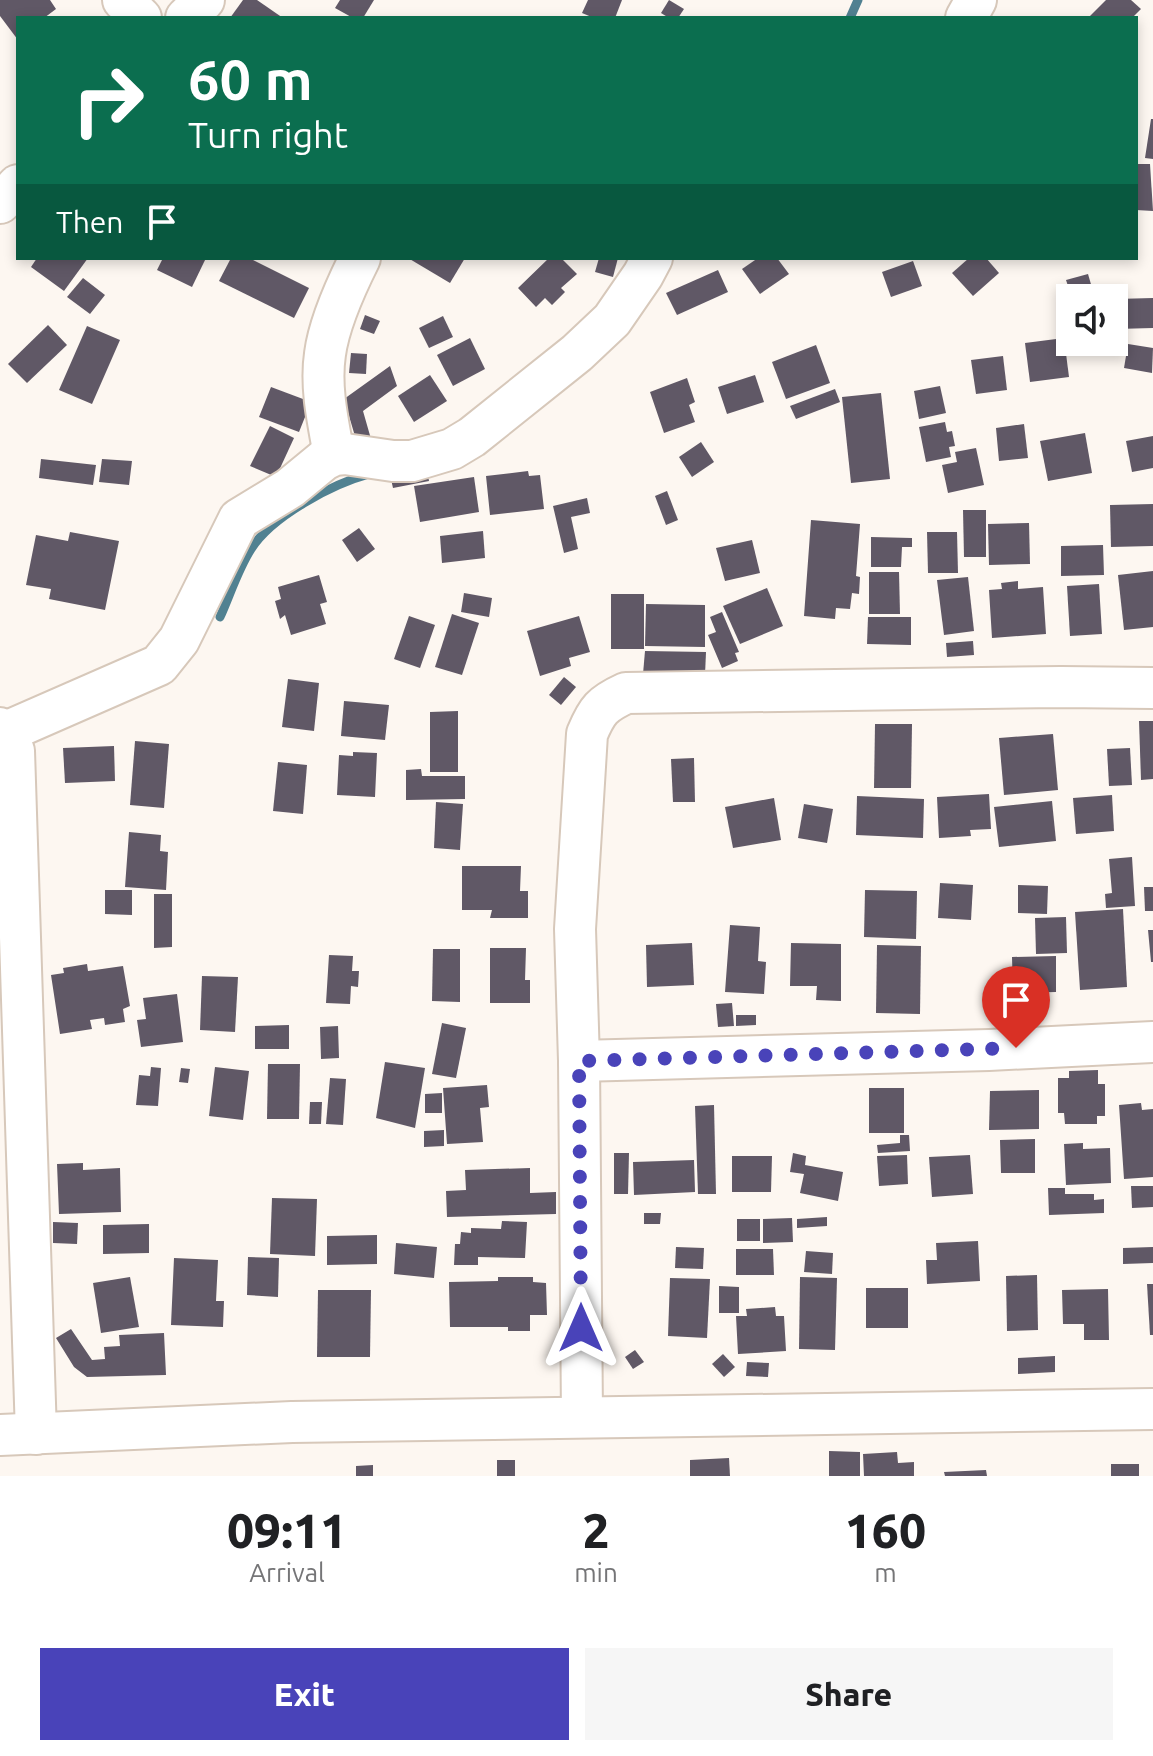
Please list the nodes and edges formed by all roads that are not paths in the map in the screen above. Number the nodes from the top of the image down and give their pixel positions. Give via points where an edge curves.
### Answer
1 (123, 0) edge
2 (204, 0) edge
3 (139, 16) edge
4 (188, 16) edge
5 (16, 187) edge
6 (0, 203) edge
7 (359, 260) edge
8 (651, 260) edge
9 (334, 455) junction
10 (1153, 688) edge
11 (3, 730) edge
12 (1153, 1042) edge
13 (579, 1061) junction
14 (13, 1094) edge
15 (1153, 1409) edge
16 (582, 1417) junction
17 (18, 1434) edge

1 - 3 street
2 - 4 street
5 - 6 street
7 - 9 street via 325,352 324,390
8 - 9 street via 612,320 472,437 412,461
9 - 11 street via 239,519 179,640 159,665
10 - 13 street via 626,693 607,702 587,734 575,929
11 - 14 street via 14,751
12 - 13 street
13 - 16 street
14 - 17 street
15 - 16 street
16 - 17 street

